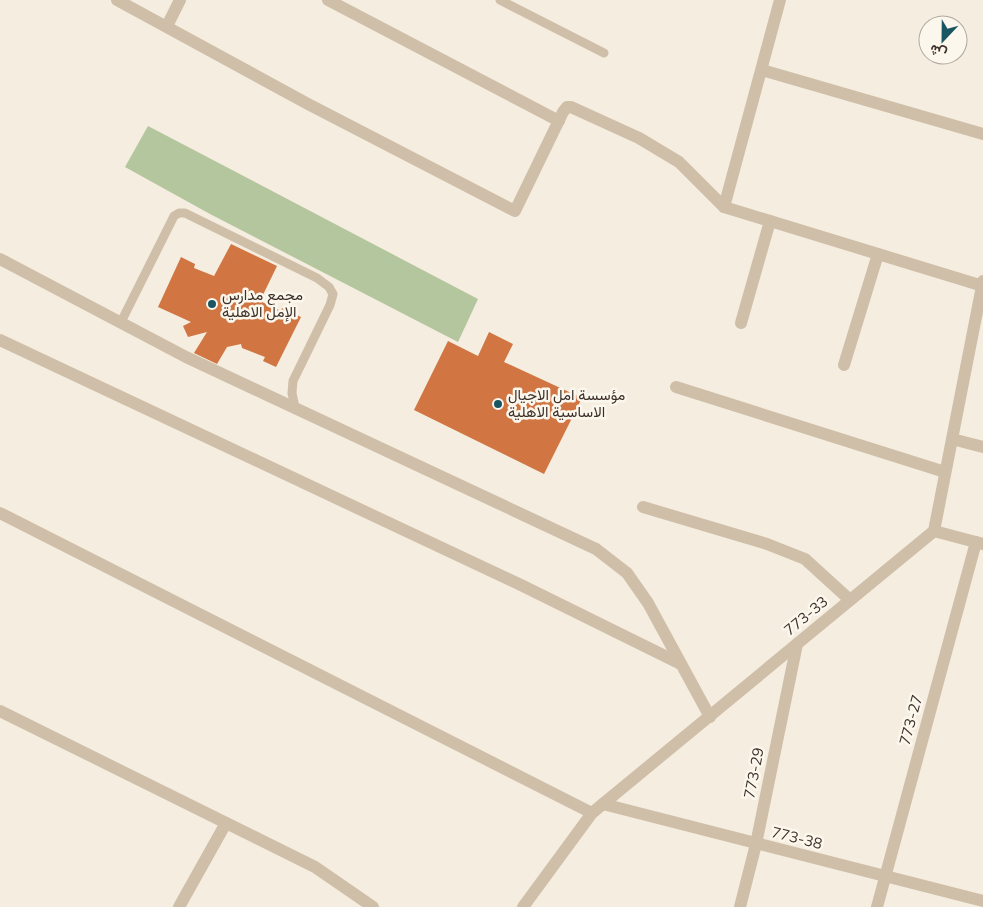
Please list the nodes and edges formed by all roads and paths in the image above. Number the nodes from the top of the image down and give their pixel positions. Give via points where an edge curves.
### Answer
1 (117, 0) edge
2 (180, 0) edge
3 (328, 0) edge
4 (500, 0) edge
5 (780, 0) edge
6 (166, 26) junction
7 (604, 52) dead end
8 (762, 70) junction
9 (559, 121) junction
10 (983, 134) edge
11 (724, 207) junction
12 (770, 221) junction
13 (878, 254) junction
14 (0, 259) edge
15 (983, 284) edge
16 (121, 322) junction
17 (741, 323) dead end
18 (0, 340) edge
19 (844, 365) dead end
20 (676, 386) dead end
21 (295, 408) junction
22 (952, 439) junction
23 (983, 447) edge
24 (945, 472) junction
25 (643, 508) dead end
26 (0, 513) edge
27 (934, 531) junction
28 (980, 543) edge
29 (850, 600) junction
30 (797, 644) junction
31 (681, 664) junction
32 (0, 711) edge
33 (710, 717) junction
34 (603, 804) junction
35 (592, 813) junction
36 (226, 823) junction
37 (756, 844) junction
38 (885, 876) junction
39 (983, 901) edge
40 (179, 907) edge
41 (373, 907) edge
42 (523, 907) edge
43 (740, 907) edge
44 (877, 907) edge

1 - 6 street
2 - 6 street
3 - 9 street
4 - 7 lane
5 - 8 street
6 - 9 street via 515,212
8 - 10 street
8 - 11 street
9 - 11 street via 565,109 571,106 639,138 679,162
11 - 12 street
12 - 13 street
12 - 17 street
13 - 15 street
13 - 19 street
14 - 16 street
15 - 22 street
16 - 21 street via 186,357
16 - 21 lane via 174,216 179,213 317,278 333,294 292,381
18 - 31 street via 523,586
20 - 24 street
21 - 31 street via 596,549 627,573 648,602
22 - 23 street
22 - 24 street
24 - 27 street
25 - 29 street via 767,544 805,559
26 - 35 street
27 - 28 street
27 - 29 street, 773-33
28 - 38 street, 773-27
29 - 30 street, 773-33
30 - 33 street, 773-33
30 - 37 street, 773-29
31 - 33 street
32 - 36 street
33 - 34 street, 773-33
34 - 35 street, 773-33
34 - 37 street, 773-38
35 - 42 street, 773-33
36 - 40 street
36 - 41 street via 315,867
37 - 38 street, 773-38
37 - 43 street, 773-29
38 - 39 street, 773-38
38 - 44 street, 773-27

